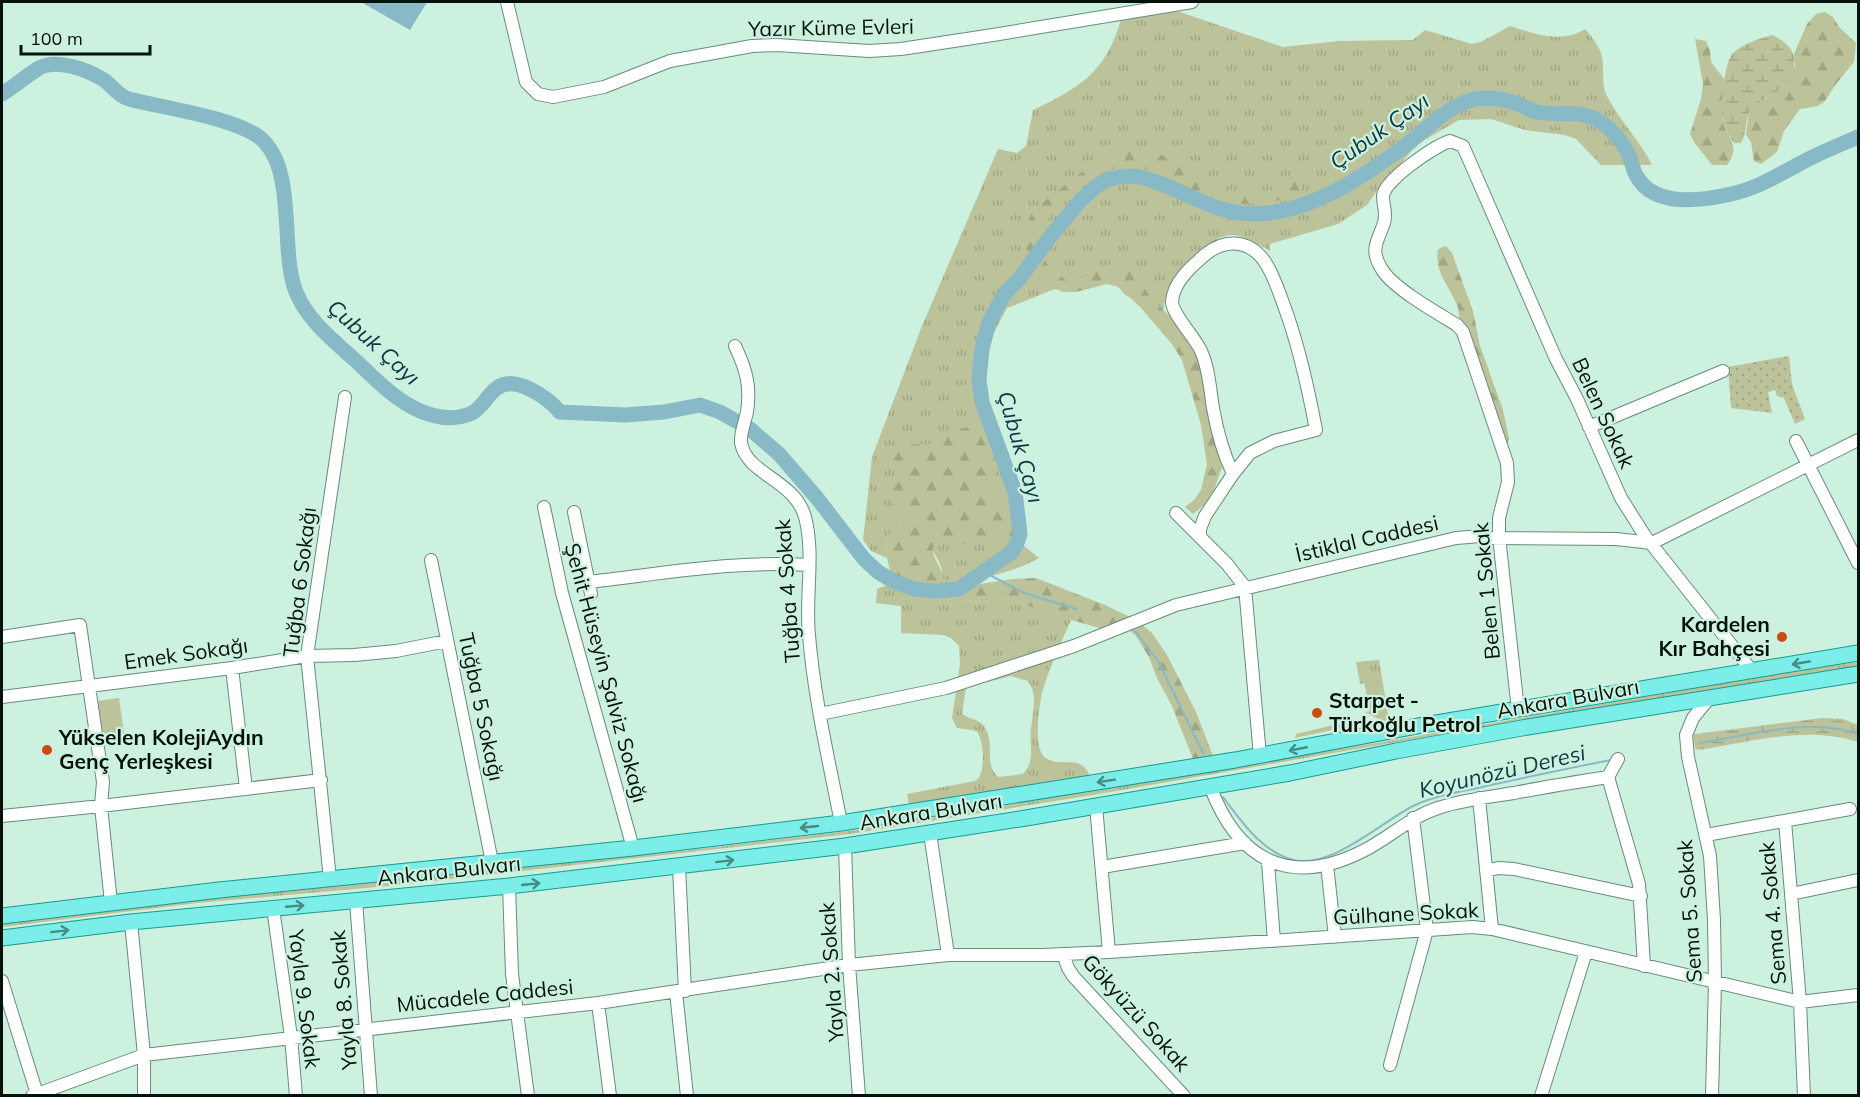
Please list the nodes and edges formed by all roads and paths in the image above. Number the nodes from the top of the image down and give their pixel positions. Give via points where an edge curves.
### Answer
1 (507, 2) edge
2 (1192, 2) edge
3 (1463, 146) joint
4 (735, 346) dead end
5 (1723, 371) dead end
6 (345, 398) dead end
7 (1589, 427) junction
8 (1858, 440) edge
9 (1796, 441) dead end
10 (1809, 464) junction
11 (1233, 474) junction
12 (544, 507) dead end
13 (574, 512) dead end
14 (1176, 513) dead end
15 (1200, 537) junction
16 (1499, 537) junction
17 (1652, 543) junction
18 (431, 560) dead end
19 (1858, 563) edge
20 (809, 565) junction
21 (1245, 587) junction
22 (2, 637) edge
23 (447, 641) junction
24 (1858, 653) edge
25 (307, 656) junction
26 (232, 668) junction
27 (1752, 671) junction
28 (1858, 674) edge
29 (90, 686) junction
30 (2, 697) edge
31 (1710, 697) junction
32 (1518, 710) junction
33 (820, 714) junction
34 (1260, 756) junction
35 (1618, 759) dead end
36 (1608, 777) junction
37 (321, 780) junction
38 (1210, 786) junction
39 (246, 789) junction
40 (1479, 798) junction
41 (101, 806) junction
42 (1096, 806) junction
43 (1850, 809) dead end
44 (2, 816) edge
45 (1413, 819) junction
46 (1785, 821) junction
47 (841, 823) junction
48 (930, 833) junction
49 (1706, 835) junction
50 (1245, 843) junction
51 (844, 846) junction
52 (633, 848) junction
53 (492, 862) junction
54 (1268, 862) junction
55 (1327, 865) junction
56 (679, 867) junction
57 (1102, 867) junction
58 (1486, 871) junction
59 (330, 879) junction
60 (1858, 880) edge
61 (509, 886) junction
62 (1791, 894) junction
63 (1641, 896) junction
64 (356, 901) junction
65 (111, 903) junction
66 (273, 908) junction
67 (2, 916) edge
68 (131, 922) junction
69 (1492, 929) junction
70 (1427, 930) junction
71 (1335, 937) junction
72 (2, 938) edge
73 (1274, 941) junction
74 (1109, 952) junction
75 (1586, 952) junction
76 (1063, 954) junction
77 (948, 955) junction
78 (849, 965) junction
79 (1644, 966) junction
80 (2, 981) edge
81 (1715, 982) junction
82 (680, 991) junction
83 (1858, 994) edge
84 (1800, 1002) junction
85 (598, 1003) junction
86 (517, 1012) junction
87 (365, 1028) junction
88 (291, 1037) junction
89 (144, 1055) junction
90 (1390, 1065) dead end
91 (34, 1095) edge
92 (144, 1095) edge
93 (296, 1095) edge
94 (371, 1095) edge
95 (528, 1095) edge
96 (610, 1095) edge
97 (687, 1095) edge
98 (859, 1095) edge
99 (1184, 1095) edge
100 (1541, 1095) edge
101 (1712, 1095) edge
102 (1804, 1095) edge

1 - 2 street, Yazır Küme Evleri via 526,82 538,94 553,97 604,87 670,61 752,46 869,51 901,48
3 - 7 street, Belen Sokak
3 - 16 street, Belen 1 Sokak via 1444,143 1390,181 1383,196 1385,218 1375,243 1375,256 1388,278 1463,332 1507,463 1508,482 1498,518
4 - 20 street, Tuğba 4 Sokak via 747,373 747,410 741,444 751,460 799,502 807,524
5 - 7 street
6 - 25 street, Tuğba 6 Sokağı
7 - 17 street, Belen Sokak via 1622,498
8 - 10 street
9 - 10 street
10 - 17 street
10 - 19 street
11 - 11 street via 1224,454 1202,352 1176,315 1172,301 1183,276 1203,257 1220,244 1236,243 1257,253 1273,278 1308,384 1316,430 1257,449
11 - 15 street via 1205,516
12 - 52 street, Şehit Hüseyin Şalviz Sokağı via 562,592
13 - 20 street via 590,588 748,565
14 - 15 street
15 - 21 street
16 - 17 street, İstiklal Caddesi
16 - 21 street, İstiklal Caddesi via 1456,538
16 - 32 street, Belen 1 Sokak
17 - 27 street, Belen Sokak
18 - 23 street, Tuğba 5 Sokağı
20 - 33 street, Tuğba 4 Sokak via 807,620
21 - 33 street, İstiklal Caddesi via 1176,605 1074,646 946,688
21 - 34 street
22 - 29 street via 80,625
23 - 25 street, Emek Sokağı via 385,653
23 - 53 street, Tuğba 5 Sokağı
24 -> 27 main road, Ankara Bulvarı
25 - 26 street, Emek Sokağı
25 - 37 street, Tuğba 6 Sokağı
26 - 29 street, Emek Sokağı
26 - 39 street
27 - 32 main road, Ankara Bulvarı
28 - 31 main road, Ankara Bulvarı
29 - 30 street, Emek Sokağı
29 - 41 street via 102,782
31 - 38 main road, Ankara Bulvarı
31 - 49 street, Sema 5. Sokak via 1693,718 1686,735
32 -> 34 main road, Ankara Bulvarı
33 - 47 street, Tuğba 4 Sokak
34 -> 47 main road, Ankara Bulvarı
35 - 36 street
36 - 40 street
36 - 63 street
37 - 39 street
37 - 59 street, Tuğba 6 Sokağı
38 - 42 main road, Ankara Bulvarı
38 - 50 street via 1225,818
39 - 41 street
40 - 45 street via 1452,803
40 - 58 street
41 - 44 street
41 - 65 street
42 - 48 main road, Ankara Bulvarı
42 - 57 street
43 - 46 street
45 - 55 street via 1362,852
45 - 70 street
46 - 49 street
46 - 62 street, Sema 4. Sokak
47 -> 52 main road, Ankara Bulvarı
48 - 51 main road, Ankara Bulvarı
48 - 77 street
49 - 81 street, Sema 5. Sokak
50 - 54 street
50 - 57 street
56 -> 51 main road, Ankara Bulvarı
51 - 78 street, Yayla 2. Sokak
52 - 53 main road, Ankara Bulvarı
53 - 59 main road, Ankara Bulvarı
54 - 55 street via 1300,868
54 - 73 street
55 - 71 street
61 -> 56 main road, Ankara Bulvarı
56 - 82 street
57 - 74 street
58 - 63 street via 1514,869
58 - 69 street
59 - 65 main road, Ankara Bulvarı
60 - 62 street
61 - 64 main road, Ankara Bulvarı
61 - 86 street
62 - 84 street, Sema 4. Sokak
63 - 79 street
66 -> 64 main road, Ankara Bulvarı
64 - 87 street, Yayla 8. Sokak
65 - 67 main road, Ankara Bulvarı
66 - 68 main road, Ankara Bulvarı
66 - 88 street, Yayla 9. Sokak
72 -> 68 main road, Ankara Bulvarı
68 - 89 street
69 - 70 street, Gülhane Sokak
69 - 75 street, Gülhane Sokak
70 - 71 street, Gülhane Sokak
70 - 90 street
71 - 73 street, Gülhane Sokak
73 - 74 street, Gülhane Sokak
74 - 76 street, Gülhane Sokak
75 - 79 street, Gülhane Sokak
75 - 100 street
76 - 77 street, Gülhane Sokak
76 - 99 street, Gökyüzü Sokak via 1073,976
77 - 78 street, Mücadele Caddesi
78 - 82 street, Mücadele Caddesi
78 - 98 street, Yayla 2. Sokak
79 - 81 street, Gülhane Sokak
80 - 91 street
81 - 84 street, Gülhane Sokak
81 - 101 street, Sema 5. Sokak
82 - 85 street, Mücadele Caddesi
82 - 97 street
83 - 84 street, Gülhane Sokak
84 - 102 street, Sema 4. Sokak
85 - 86 street, Mücadele Caddesi
85 - 96 street
86 - 87 street, Mücadele Caddesi
86 - 95 street
87 - 88 street, Mücadele Caddesi
87 - 94 street, Yayla 8. Sokak
88 - 89 street, Mücadele Caddesi
88 - 93 street, Yayla 9. Sokak
89 - 91 street, Mücadele Caddesi
89 - 92 street

